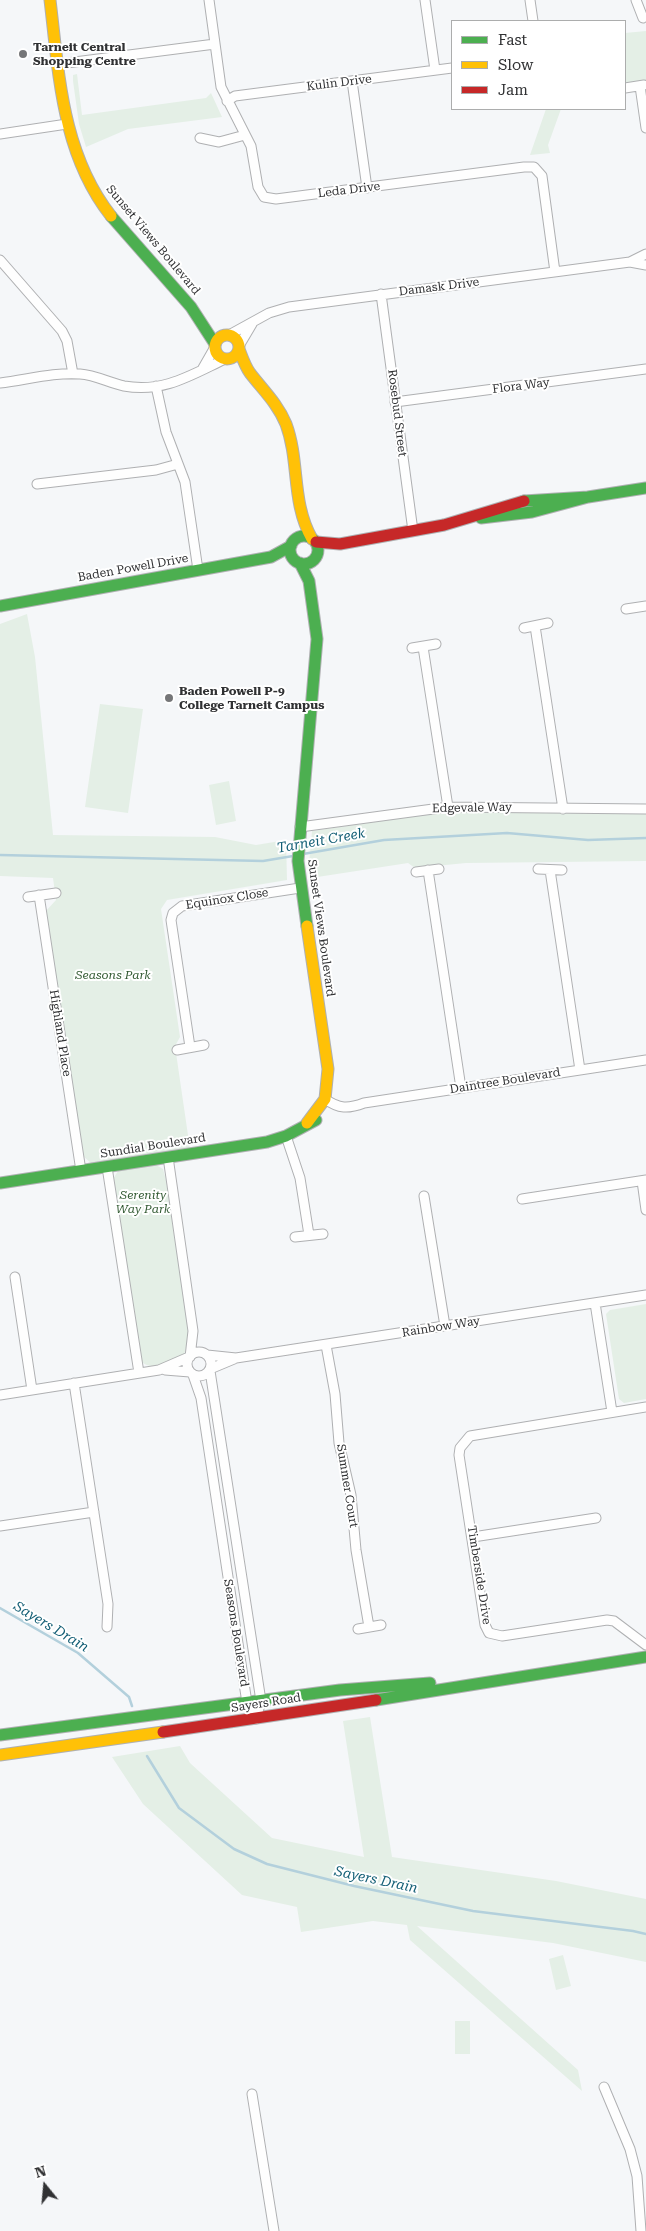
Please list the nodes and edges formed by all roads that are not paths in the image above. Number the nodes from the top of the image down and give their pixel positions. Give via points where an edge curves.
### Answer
1 (50, 0) edge
2 (209, 0) edge
3 (425, 0) edge
4 (530, 0) edge
5 (636, 0) edge
6 (643, 18) dead end
7 (533, 20) edge
8 (215, 44) junction
9 (59, 64) junction
10 (451, 68) edge
11 (435, 70) junction
12 (352, 82) junction
13 (643, 85) edge
14 (626, 88) edge
15 (227, 101) junction
16 (67, 124) junction
17 (646, 128) edge
18 (0, 134) edge
19 (245, 135) junction
20 (200, 138) dead end
21 (367, 188) junction
22 (646, 254) edge
23 (0, 260) edge
24 (630, 262) junction
25 (646, 265) edge
26 (555, 272) junction
27 (381, 294) junction
28 (204, 321) junction
29 (253, 324) junction
30 (228, 335) junction
31 (215, 346) junction
32 (239, 347) junction
33 (227, 359) junction
34 (203, 368) junction
35 (646, 369) edge
36 (249, 371) junction
37 (73, 374) junction
38 (0, 383) edge
39 (156, 386) junction
40 (395, 402) junction
41 (178, 464) junction
42 (37, 484) dead end
43 (646, 488) edge
44 (588, 497) junction
45 (530, 499) junction
46 (532, 512) junction
47 (300, 518) junction
48 (468, 519) junction
49 (413, 531) junction
50 (314, 540) junction
51 (294, 542) junction
52 (340, 544) junction
53 (271, 557) junction
54 (315, 558) junction
55 (297, 562) junction
56 (198, 570) junction
57 (310, 581) junction
58 (0, 606) edge
59 (646, 606) edge
60 (626, 609) dead end
61 (548, 623) dead end
62 (535, 626) junction
63 (524, 628) dead end
64 (436, 644) dead end
65 (423, 646) junction
66 (412, 648) dead end
67 (448, 807) junction
68 (563, 809) junction
69 (646, 809) edge
70 (300, 827) junction
71 (439, 869) dead end
72 (538, 869) dead end
73 (428, 870) junction
74 (550, 870) junction
75 (562, 870) dead end
76 (416, 872) dead end
77 (300, 888) junction
78 (56, 892) dead end
79 (39, 896) junction
80 (28, 897) dead end
81 (204, 1045) dead end
82 (190, 1047) junction
83 (177, 1050) dead end
84 (646, 1060) edge
85 (580, 1070) junction
86 (462, 1088) junction
87 (330, 1101) junction
88 (286, 1136) junction
89 (168, 1157) junction
90 (107, 1167) junction
91 (81, 1171) junction
92 (644, 1181) edge
93 (0, 1184) edge
94 (424, 1196) dead end
95 (522, 1199) dead end
96 (646, 1210) edge
97 (323, 1234) dead end
98 (310, 1235) junction
99 (295, 1238) dead end
100 (15, 1277) dead end
101 (646, 1296) edge
102 (595, 1303) junction
103 (445, 1326) junction
104 (193, 1331) junction
105 (326, 1344) junction
106 (206, 1354) junction
107 (190, 1357) junction
108 (236, 1358) junction
109 (159, 1370) junction
110 (210, 1370) junction
111 (139, 1373) junction
112 (192, 1373) junction
113 (74, 1383) junction
114 (32, 1390) junction
115 (0, 1395) edge
116 (646, 1407) edge
117 (612, 1412) junction
118 (94, 1512) junction
119 (596, 1518) dead end
120 (0, 1526) edge
121 (473, 1537) junction
122 (381, 1625) dead end
123 (107, 1627) dead end
124 (369, 1627) junction
125 (358, 1629) dead end
126 (646, 1645) edge
127 (646, 1658) edge
128 (535, 1675) junction
129 (261, 1701) junction
130 (247, 1703) junction
131 (256, 1719) junction
132 (0, 1735) edge
133 (0, 1755) edge
134 (604, 2087) dead end
135 (252, 2094) dead end
136 (274, 2231) edge
137 (641, 2231) edge

1 - 9 street, Sunset Views Boulevard
2 - 8 street, Leda Drive
3 - 11 street
4 - 7 street
5 - 6 street
8 - 9 street
8 - 15 street, Leda Drive via 219,79
9 - 16 street, Sunset Views Boulevard
10 - 11 street, Kulin Drive
11 - 12 street, Kulin Drive
12 - 15 street, Kulin Drive via 235,96
12 - 21 street
13 - 14 street
13 - 17 street
15 - 19 street, Leda Drive
16 - 18 street
16 - 28 street, Sunset Views Boulevard via 82,171 104,208
19 - 20 street via 219,142
19 - 21 street, Leda Drive via 253,152 260,192 267,199
21 - 26 street, Leda Drive via 536,168 543,182
22 - 24 street, Damask Drive
23 - 37 street via 62,331
24 - 25 street, Damask Drive
24 - 26 street, Damask Drive
26 - 27 street, Damask Drive
27 - 29 street, Damask Drive via 282,308
27 - 40 street, Rosebud Street
28 - 30 street, Sunset Views Boulevard
28 - 31 street, Sunset Views Boulevard
29 - 30 street, Damask Drive
29 - 32 street, Damask Drive
30 - 31 street via 219,338
30 - 32 street via 237,340
31 - 33 street via 219,356
31 - 34 street
32 - 33 street via 236,355
32 - 36 street
33 - 34 street
33 - 36 street
34 - 39 street via 184,380
35 - 40 street, Flora Way
36 - 47 street via 273,399 285,421
37 - 38 street
37 - 39 street via 125,386
39 - 41 street via 166,432
40 - 49 street, Rosebud Street
41 - 42 street via 156,470
41 - 56 street via 187,491
43 - 44 street
44 - 45 street
44 - 46 street
45 - 46 street
45 - 48 street
46 - 48 street
47 - 50 street
47 - 51 street
48 - 49 street
49 - 52 street
50 - 51 street via 305,536
50 - 52 street
50 - 54 street, Sunset Views Boulevard
51 - 53 street, Baden Powell Drive
51 - 55 street, Sunset Views Boulevard
52 - 54 street
53 - 55 street, Baden Powell Drive
53 - 56 street, Baden Powell Drive
54 - 55 street, Baden Powell Drive
54 - 57 street, Sunset Views Boulevard
55 - 57 street, Sunset Views Boulevard
56 - 58 street, Baden Powell Drive
57 - 70 street, Sunset Views Boulevard via 317,649
59 - 60 street
61 - 62 street
62 - 63 street
62 - 68 street
64 - 65 street
65 - 66 street
65 - 67 street
67 - 68 street, Edgevale Way
67 - 70 street, Edgevale Way
68 - 69 street, Edgevale Way
70 - 77 street, Sunset Views Boulevard
71 - 73 street
72 - 74 street
73 - 76 street
73 - 86 street
74 - 75 street
74 - 85 street
77 - 82 street, Equinox Close via 187,905 172,913
77 - 87 street, Sunset Views Boulevard
78 - 79 street
79 - 80 street
79 - 91 street, Highland Place
81 - 82 street
82 - 83 street
84 - 85 street, Daintree Boulevard
85 - 86 street, Daintree Boulevard
86 - 87 street, Daintree Boulevard via 348,1108
87 - 88 street, Sundial Boulevard via 307,1124
88 - 89 street, Sundial Boulevard via 267,1142
88 - 98 street via 300,1178
89 - 90 street, Sundial Boulevard
89 - 104 street
90 - 91 street, Sundial Boulevard
90 - 111 street
91 - 93 street, Sundial Boulevard
92 - 95 street
92 - 96 street
94 - 103 street
97 - 98 street
98 - 99 street
100 - 114 street
101 - 102 street, Rainbow Way
102 - 103 street, Rainbow Way
102 - 117 street
103 - 105 street, Rainbow Way
104 - 106 street
104 - 107 street
105 - 108 street, Rainbow Way
105 - 124 street, Summer Court
106 - 107 street via 195,1353
106 - 108 street, Rainbow Way
106 - 110 street via 211,1360
107 - 109 street
107 - 112 street via 187,1365
108 - 110 street, Rainbow Way
109 - 111 street
109 - 112 street
110 - 112 street via 200,1376
110 - 129 street, Seasons Boulevard
111 - 113 street
112 - 130 street, Seasons Boulevard via 200,1389
113 - 114 street
113 - 118 street
114 - 115 street
116 - 117 street
117 - 121 street, Timberside Drive via 470,1436 459,1455
118 - 120 street
118 - 123 street via 108,1604
119 - 121 street
121 - 126 street, Timberside Drive via 485,1625 492,1635 607,1620
122 - 124 street
124 - 125 street
127 - 128 street, Sayers Road
128 - 129 street, Sayers Road via 340,1690
128 - 131 street, Sayers Road
129 - 130 street, Sayers Road
129 - 131 street, Seasons Boulevard
130 - 131 street, Seasons Boulevard
130 - 132 street, Sayers Road
131 - 133 street, Sayers Road
134 - 137 street via 630,2149 637,2176
135 - 136 street

